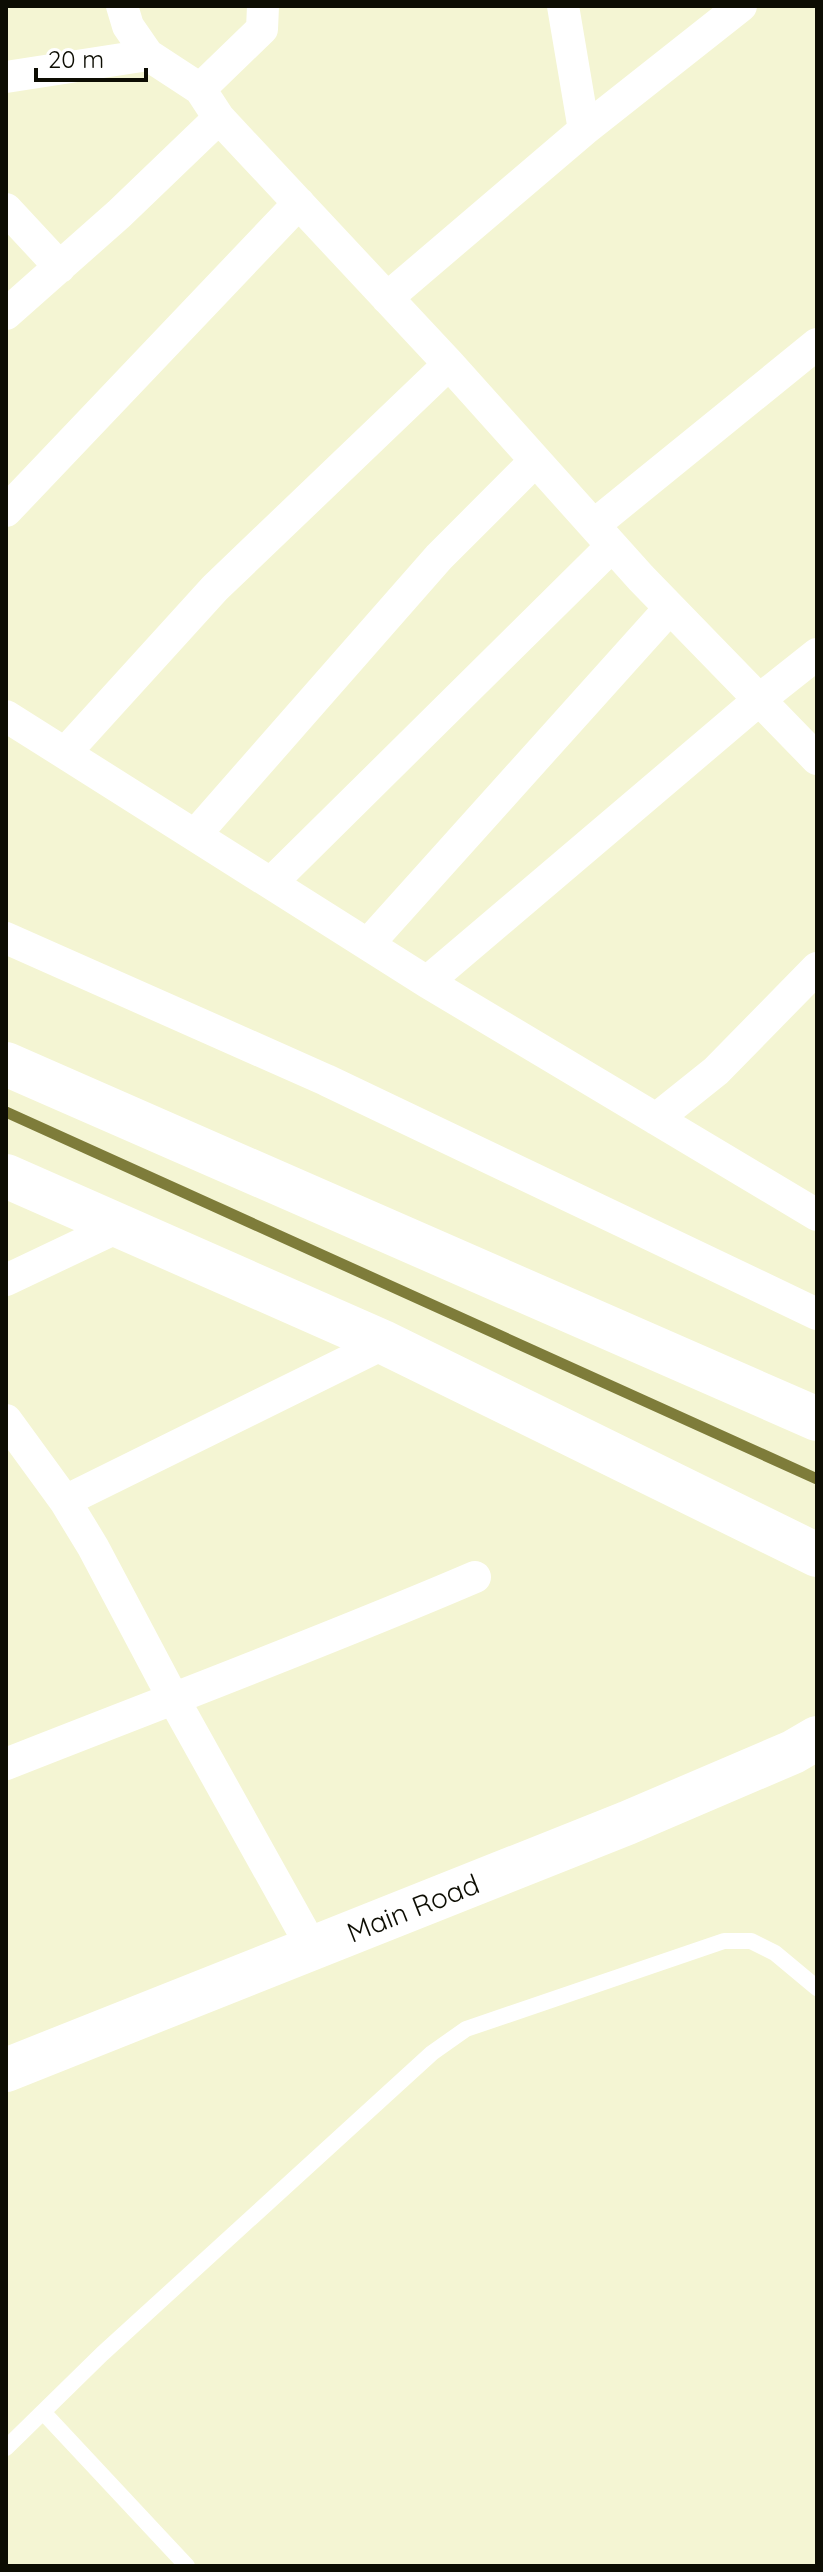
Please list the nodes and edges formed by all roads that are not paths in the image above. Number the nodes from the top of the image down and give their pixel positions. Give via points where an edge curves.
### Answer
1 (122, 6) edge
2 (263, 6) edge
3 (563, 6) edge
4 (741, 6) edge
5 (148, 55) junction
6 (6, 77) edge
7 (200, 89) junction
8 (219, 118) junction
9 (584, 130) junction
10 (299, 203) junction
11 (6, 209) edge
12 (60, 267) junction
13 (387, 298) junction
14 (6, 314) edge
15 (817, 344) edge
16 (449, 364) junction
17 (535, 461) junction
18 (6, 511) edge
19 (603, 536) junction
20 (670, 608) junction
21 (817, 654) edge
22 (759, 700) junction
23 (6, 716) edge
24 (65, 753) junction
25 (817, 759) edge
26 (195, 835) junction
27 (271, 883) junction
28 (6, 938) edge
29 (368, 944) junction
30 (817, 968) edge
31 (427, 982) junction
32 (6, 1064) edge
33 (656, 1119) junction
34 (6, 1176) edge
35 (817, 1215) edge
36 (120, 1226) junction
37 (6, 1280) edge
38 (817, 1314) edge
39 (385, 1343) junction
40 (817, 1419) edge
41 (6, 1420) edge
42 (65, 1501) junction
43 (817, 1555) edge
44 (475, 1577) dead end
45 (173, 1698) junction
46 (817, 1738) edge
47 (6, 1764) edge
48 (313, 1949) junction
49 (817, 1988) edge
50 (6, 2070) edge
51 (43, 2412) junction
52 (6, 2448) edge
53 (187, 2566) edge

1 - 5 street via 128,26
2 - 7 street via 262,29
3 - 9 street
4 - 9 street
5 - 6 street
5 - 7 street
7 - 8 street
8 - 10 street
8 - 12 street
9 - 13 street
10 - 13 street
10 - 18 street
11 - 12 street
12 - 14 street
13 - 16 street
15 - 19 street
16 - 17 street
16 - 24 street via 215,588
17 - 19 street
17 - 26 street via 439,557
19 - 20 street
19 - 27 street
20 - 22 street
20 - 29 street
21 - 22 street
22 - 25 street
22 - 31 street
23 - 24 street
24 - 26 street
26 - 27 street
27 - 29 street
28 - 38 street via 326,1080
29 - 31 street
30 - 33 street via 716,1071
31 - 33 street
32 - 40 street
33 - 35 street
34 - 36 street
36 - 37 street
36 - 39 street
39 - 42 street
39 - 43 street
41 - 42 street
42 - 45 street
44 - 45 street
45 - 47 street
45 - 48 street
46 - 48 street, Main Road via 627,1823
48 - 50 street, Main Road
49 - 51 lane via 775,1953 751,1941 724,1941 466,2029 420,2064
51 - 52 lane
51 - 53 lane

